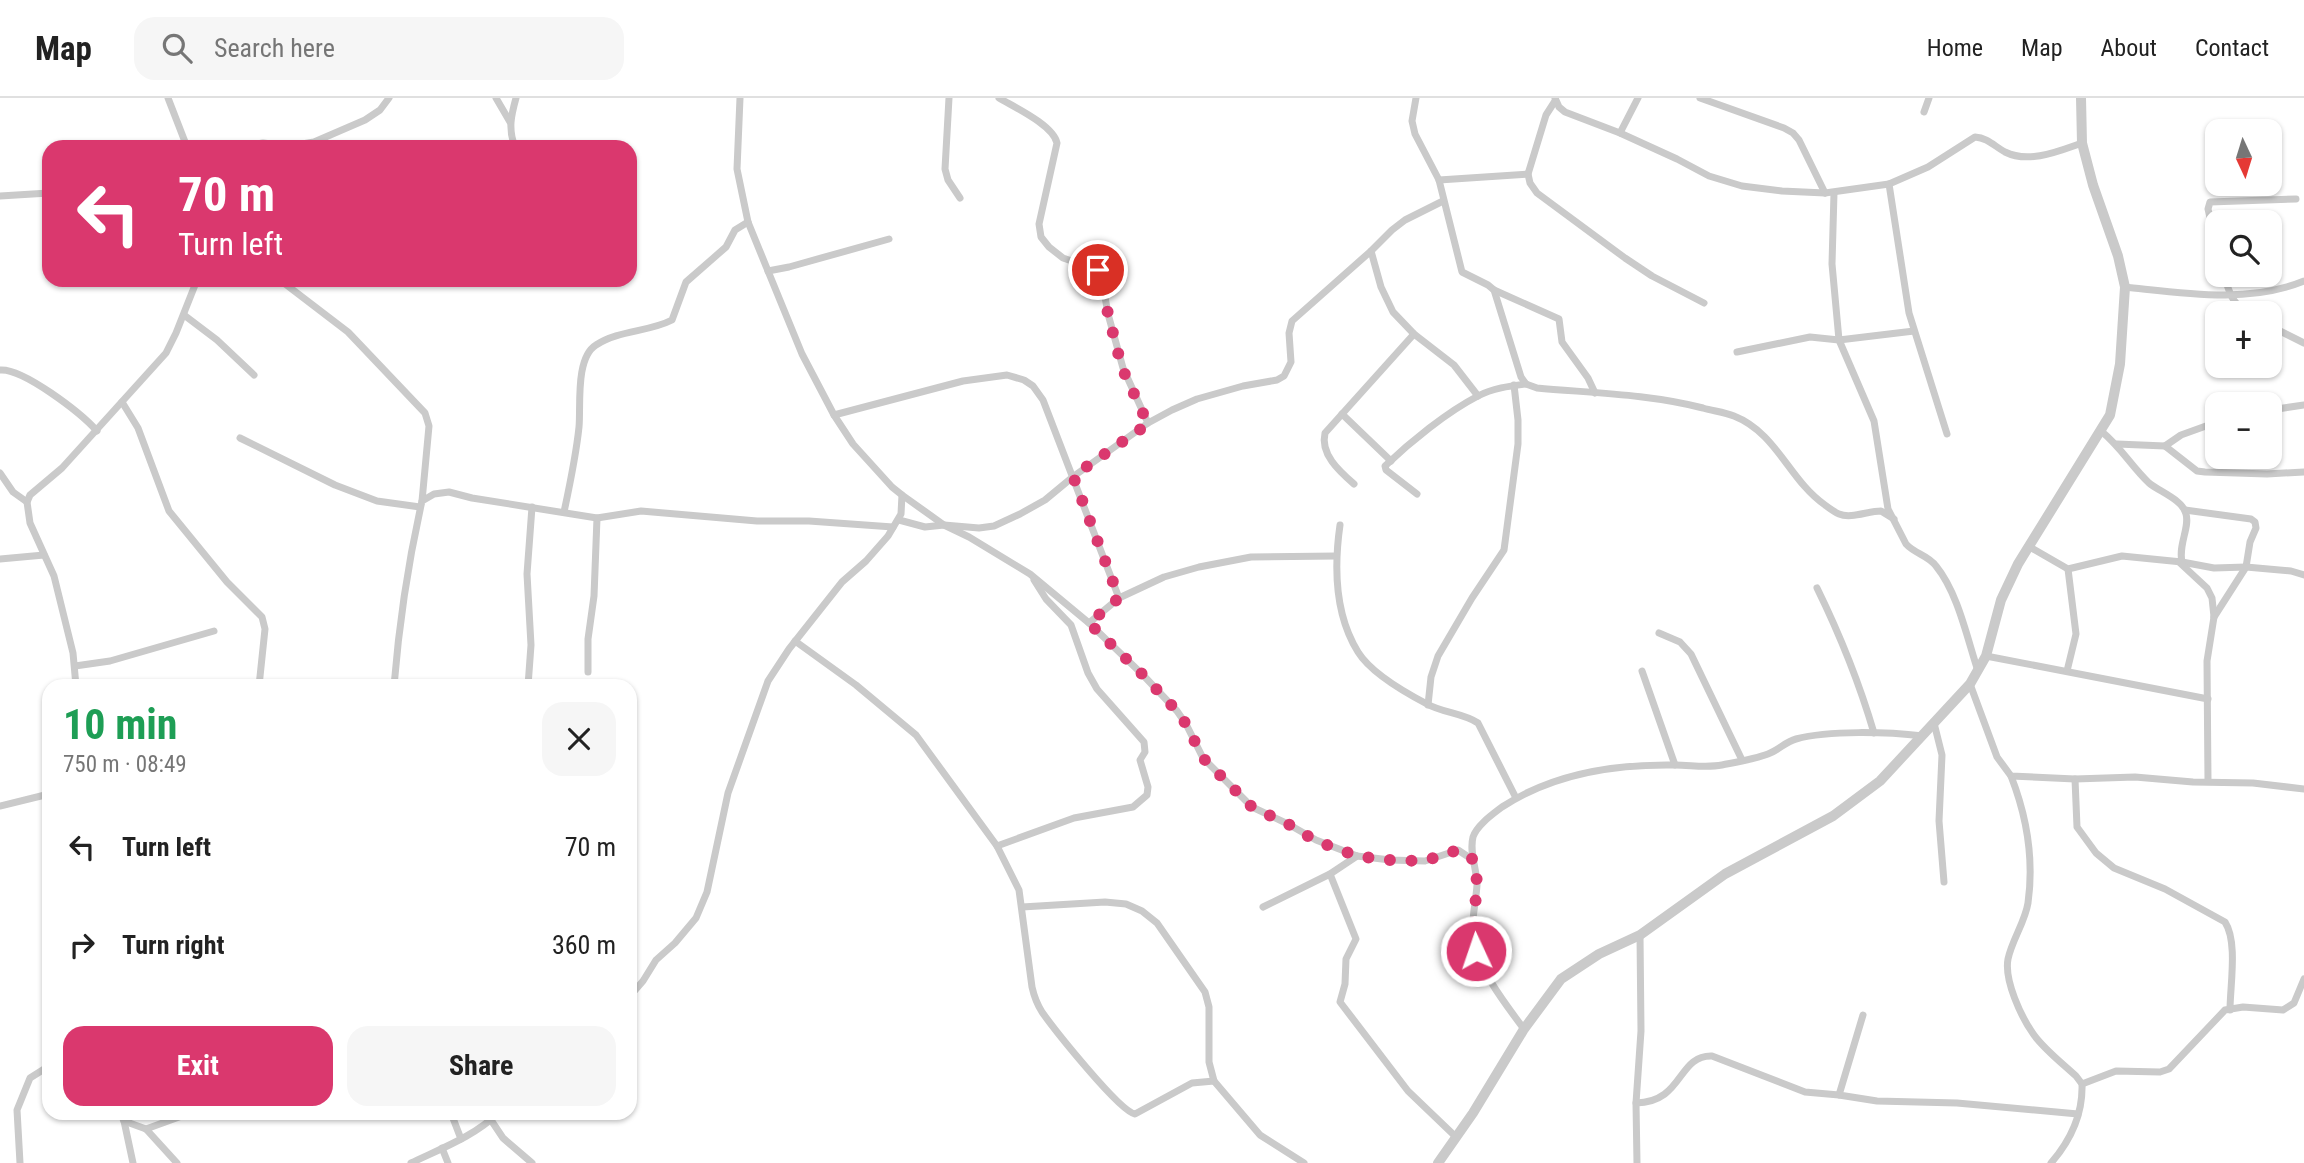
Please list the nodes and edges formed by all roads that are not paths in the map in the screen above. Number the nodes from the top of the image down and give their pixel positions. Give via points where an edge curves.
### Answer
1 (168, 98) edge
2 (389, 98) edge
3 (496, 98) edge
4 (516, 98) edge
5 (740, 98) edge
6 (949, 98) edge
7 (999, 98) edge
8 (1416, 98) edge
9 (1638, 98) edge
10 (1700, 98) edge
11 (1928, 98) edge
12 (2081, 98) edge
13 (1555, 99) edge
14 (1924, 112) dead end
15 (510, 122) junction
16 (1620, 133) junction
17 (184, 140) edge
18 (319, 140) edge
19 (512, 140) edge
20 (2082, 143) junction
21 (1528, 174) junction
22 (1439, 180) junction
23 (1889, 184) junction
24 (42, 193) edge
25 (1829, 193) junction
26 (0, 196) edge
27 (960, 198) dead end
28 (2296, 199) dead end
29 (1443, 201) junction
30 (2208, 210) edge
31 (748, 222) junction
32 (889, 239) dead end
33 (1371, 251) junction
34 (768, 271) junction
35 (2304, 281) edge
36 (194, 287) edge
37 (289, 287) edge
38 (2227, 287) edge
39 (2125, 288) junction
40 (1493, 290) junction
41 (2230, 296) junction
42 (2233, 301) edge
43 (1704, 303) dead end
44 (184, 315) junction
45 (1914, 331) junction
46 (2282, 332) edge
47 (1414, 334) junction
48 (1839, 340) junction
49 (2304, 343) edge
50 (1737, 352) dead end
51 (0, 370) edge
52 (254, 375) dead end
53 (1526, 384) junction
54 (1514, 385) junction
55 (1595, 393) junction
56 (1478, 396) junction
57 (122, 402) junction
58 (2304, 405) edge
59 (2282, 408) edge
60 (1342, 414) junction
61 (834, 415) junction
62 (1148, 424) junction
63 (2205, 426) edge
64 (97, 431) junction
65 (2101, 431) junction
66 (1947, 435) dead end
67 (240, 438) dead end
68 (2117, 444) junction
69 (2165, 446) junction
70 (1391, 461) junction
71 (2304, 472) edge
72 (0, 473) edge
73 (1073, 476) junction
74 (1354, 484) dead end
75 (1417, 494) dead end
76 (902, 495) junction
77 (27, 502) junction
78 (421, 504) junction
79 (532, 507) junction
80 (2185, 510) junction
81 (564, 512) junction
82 (597, 518) junction
83 (1894, 519) junction
84 (896, 524) junction
85 (944, 524) junction
86 (1340, 525) dead end
87 (2028, 545) junction
88 (44, 555) junction
89 (1336, 556) junction
90 (0, 559) edge
91 (2180, 562) junction
92 (2246, 567) junction
93 (2068, 569) junction
94 (1030, 574) junction
95 (2304, 575) edge
96 (1817, 588) dead end
97 (1119, 598) junction
98 (2214, 617) junction
99 (1089, 623) junction
100 (214, 631) dead end
101 (1659, 633) dead end
102 (795, 641) junction
103 (1986, 656) junction
104 (75, 666) junction
105 (1642, 671) dead end
106 (2067, 671) junction
107 (588, 672) dead end
108 (1978, 672) junction
109 (76, 679) edge
110 (260, 679) edge
111 (395, 679) edge
112 (529, 679) edge
113 (1970, 684) junction
114 (2208, 699) junction
115 (1428, 705) junction
116 (1934, 723) junction
117 (1874, 733) junction
118 (1923, 736) junction
119 (1742, 760) junction
120 (1675, 765) junction
121 (2011, 776) junction
122 (2075, 779) junction
123 (2208, 781) junction
124 (2304, 789) edge
125 (42, 796) edge
126 (1516, 798) junction
127 (0, 806) edge
128 (997, 846) junction
129 (1357, 856) junction
130 (1474, 860) junction
131 (1330, 874) junction
132 (1944, 882) dead end
133 (1022, 907) junction
134 (1263, 907) dead end
135 (1640, 935) junction
136 (2304, 979) edge
137 (637, 988) edge
138 (2230, 1010) junction
139 (1863, 1015) dead end
140 (1524, 1029) junction
141 (42, 1070) edge
142 (1214, 1081) junction
143 (2082, 1084) junction
144 (1839, 1095) junction
145 (1636, 1104) junction
146 (2078, 1114) junction
147 (123, 1120) edge
148 (128, 1120) edge
149 (171, 1120) edge
150 (454, 1120) edge
151 (491, 1120) joint
152 (146, 1129) junction
153 (1456, 1137) junction
154 (461, 1139) junction
155 (442, 1148) junction
156 (20, 1163) edge
157 (131, 1163) edge
158 (177, 1163) edge
159 (411, 1163) edge
160 (448, 1163) edge
161 (532, 1163) edge
162 (1304, 1163) edge
163 (1438, 1163) edge
164 (1637, 1163) edge
165 (2051, 1163) edge

1 - 17 street
2 - 18 street via 365,120
3 - 15 street
4 - 15 street
5 - 31 street via 737,169
6 - 27 street via 945,169
7 - 62 street via 1056,138 1039,224 1041,237 1063,258 1101,274 1122,368
8 - 22 street via 1415,134
9 - 16 street
10 - 25 street via 1793,133
11 - 14 street
12 - 20 street
13 - 16 street via 1565,112
13 - 21 street
15 - 19 street
16 - 25 street via 1709,176 1742,186
20 - 23 street via 2030,157 2017,156 1988,139 1975,137 1928,167
20 - 39 street
21 - 22 street
21 - 43 street via 1537,193 1625,258
22 - 29 street
23 - 25 street
23 - 45 street
24 - 26 street
25 - 48 street
28 - 30 street via 2210,202
29 - 33 street via 1405,220
29 - 40 street via 1462,272
31 - 34 street
31 - 81 street via 686,282 672,320 620,335 591,350 582,375 580,425
32 - 34 street
33 - 47 street via 1393,312
33 - 62 street via 1292,321 1291,362 1284,376 1197,399
34 - 61 street via 802,354
35 - 41 street
36 - 44 street
37 - 78 street via 348,332 425,413 429,426
38 - 41 street
39 - 41 street
39 - 65 street via 2120,364 2110,415
40 - 53 street
40 - 55 street via 1559,319 1562,342
41 - 42 street
44 - 52 street
44 - 57 street via 166,353
45 - 48 street
45 - 66 street
46 - 49 street
47 - 56 street via 1454,365
47 - 60 street
48 - 50 street via 1810,337
48 - 83 street via 1874,421 1887,505
51 - 64 street via 21,374 75,410
53 - 54 street
53 - 55 street
54 - 56 street
54 - 115 street via 1518,444 1504,550 1438,656
55 - 83 street via 1657,399 1733,415 1766,436 1796,478 1833,511 1846,515 1881,511
56 - 70 street
57 - 64 street
57 - 110 street via 138,428 169,511 262,617
58 - 59 street
60 - 70 street
60 - 74 street via 1323,441 1325,452
61 - 73 street via 963,381 1007,376 1024,380 1043,400
61 - 76 street via 853,443
62 - 73 street
63 - 69 street
64 - 77 street
65 - 68 street
65 - 87 street
67 - 78 street via 377,501
68 - 69 street
68 - 80 street via 2150,483
69 - 71 street via 2197,471
70 - 75 street via 1386,470
72 - 77 street
73 - 85 street via 1045,500 994,526
73 - 97 street
76 - 84 street
76 - 85 street
77 - 88 street via 30,523
78 - 79 street via 434,494 449,492
78 - 111 street
79 - 81 street
79 - 112 street via 527,574
80 - 91 street
80 - 92 street via 2255,522
81 - 82 street
82 - 84 street via 641,511 757,521
82 - 107 street
83 - 108 street via 1910,548 1931,559 1945,578
84 - 85 street
84 - 102 street
85 - 94 street
86 - 89 street
87 - 93 street
87 - 103 street via 2001,600
88 - 90 street
88 - 104 street via 54,576
89 - 97 street via 1251,557 1224,562 1164,577
89 - 115 street via 1338,591 1358,652 1375,672
91 - 92 street
91 - 93 street via 2122,555
91 - 98 street via 2207,589
92 - 95 street
92 - 98 street
93 - 106 street via 2076,634
94 - 99 street
94 - 128 street via 1071,625 1097,689 1144,742 1140,760 1149,787 1133,807 1074,818
96 - 117 street via 1841,639
97 - 99 street
98 - 114 street via 2207,661
99 - 129 street via 1177,711 1203,758 1252,807 1316,841
100 - 104 street via 110,661
101 - 119 street via 1680,642 1690,654
102 - 128 street via 916,735
102 - 137 street via 768,681 755,715 728,793 707,892 696,918
103 - 106 street
103 - 108 street
104 - 109 street
105 - 120 street
106 - 114 street
108 - 113 street
113 - 116 street
113 - 121 street via 1997,757
114 - 123 street
115 - 126 street via 1478,723
116 - 118 street
116 - 132 street via 1942,755 1939,821
117 - 118 street
117 - 119 street via 1803,738
118 - 135 street via 1880,781 1833,816 1725,874
119 - 120 street
120 - 126 street via 1596,771 1560,779
121 - 122 street
121 - 143 street via 2027,829 2030,883 2027,907 2008,958 2010,984 2033,1034
122 - 123 street
122 - 138 street via 2077,827 2096,853 2114,868 2225,922 2232,943
123 - 124 street
125 - 127 street
126 - 130 street via 1478,829
128 - 133 street via 1019,890
129 - 130 street via 1424,861 1458,850
129 - 131 street
130 - 140 street via 1476,951
131 - 134 street
131 - 153 street via 1356,939 1346,960 1340,1002 1408,1091
133 - 142 street via 1126,904 1157,923 1206,992
133 - 142 street via 1036,1001 1127,1112 1135,1114 1192,1083
135 - 140 street via 1561,979
135 - 145 street
136 - 138 street via 2289,1008
138 - 143 street via 2169,1069 2116,1070
139 - 144 street
140 - 153 street
141 - 156 street via 30,1078 17,1110
142 - 162 street via 1260,1135
143 - 146 street
144 - 145 street via 1805,1092 1703,1055 1661,1099
144 - 146 street
145 - 164 street
146 - 165 street via 2067,1144
147 - 157 street
148 - 152 street
149 - 152 street
150 - 154 street
151 - 154 street
151 - 161 street via 503,1138
152 - 158 street
153 - 163 street
154 - 155 street
155 - 159 street
155 - 160 street

